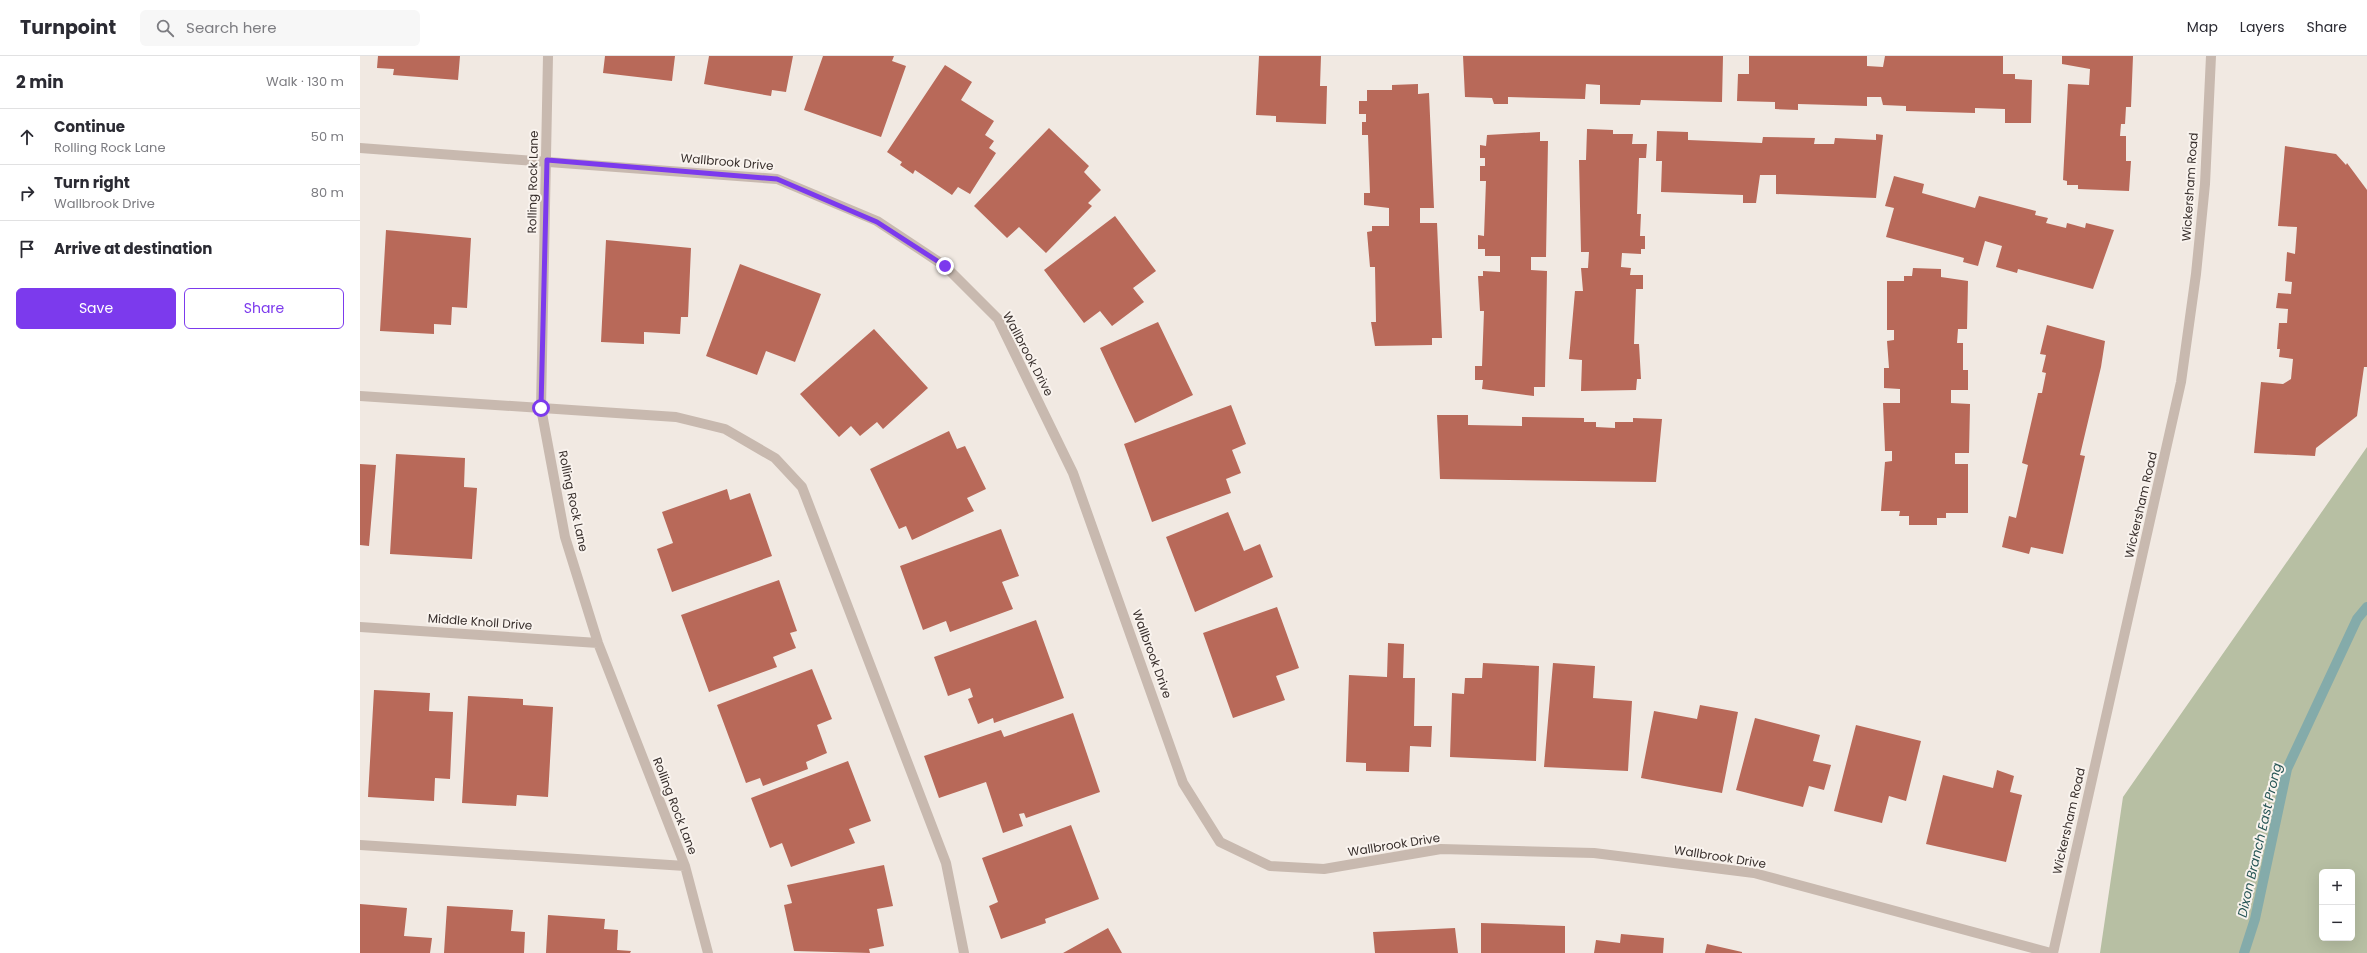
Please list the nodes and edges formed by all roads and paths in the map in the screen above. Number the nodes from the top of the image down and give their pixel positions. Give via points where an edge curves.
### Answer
1 (548, 56) edge
2 (2211, 56) edge
3 (360, 148) edge
4 (547, 160) junction
5 (360, 396) edge
6 (541, 408) junction
7 (360, 627) edge
8 (598, 643) junction
9 (360, 846) edge
10 (685, 866) junction
11 (708, 953) edge
12 (964, 953) edge
13 (2052, 953) edge

1 - 4 street, Rolling Rock Lane
2 - 13 street, Wickersham Road via 2196,274 2181,382
3 - 4 street, Wallbrook Drive
4 - 6 street, Rolling Rock Lane
4 - 13 street, Wallbrook Drive via 777,179 877,222 945,266 998,319 1074,473 1183,783 1220,842 1270,866 1324,869 1448,850 1594,853 1754,873
5 - 6 street
6 - 8 street, Rolling Rock Lane via 565,537
6 - 12 street via 676,417 725,429 775,458 802,487 946,863
7 - 8 street, Middle Knoll Drive
8 - 10 street, Rolling Rock Lane
9 - 10 street
10 - 11 street, Rolling Rock Lane

